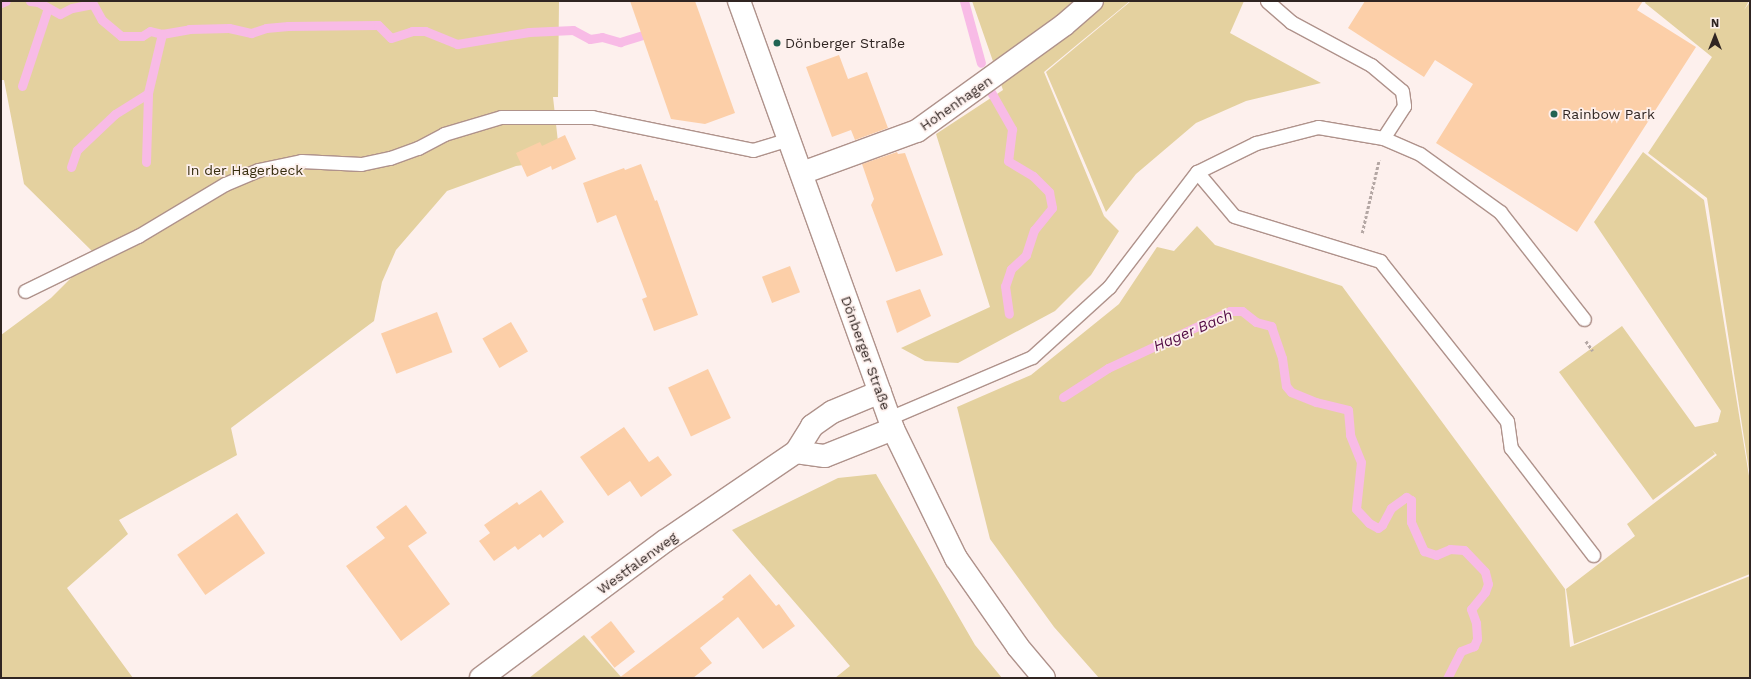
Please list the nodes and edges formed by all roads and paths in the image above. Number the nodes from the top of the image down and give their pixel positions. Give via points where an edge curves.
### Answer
1 (739, 1) edge
2 (1092, 1) edge
3 (1267, 1) edge
4 (1383, 138) junction
5 (790, 139) junction
6 (1197, 172) junction
7 (802, 173) junction
8 (1375, 182) dead end
9 (1366, 220) dead end
10 (25, 291) dead end
11 (1584, 319) dead end
12 (880, 392) junction
13 (891, 423) junction
14 (796, 452) junction
15 (1593, 555) dead end
16 (481, 678) edge
17 (1044, 678) edge

1 - 5 street, Dönberger Straße
2 - 7 street, Hohenhagen via 1064,25 917,131
3 - 4 lane via 1291,22 1371,65 1402,91 1404,106
4 - 6 lane via 1318,127 1256,143
4 - 11 lane via 1420,154 1500,212
5 - 7 street, Dönberger Straße
5 - 10 lane via 753,150 592,117 501,117 444,134 418,148 390,158 361,164 301,161 258,170 225,184 138,236
6 - 13 lane via 1109,287 1032,357
6 - 15 lane via 1234,216 1380,261 1507,421 1511,448
7 - 12 street, Dönberger Straße
8 - 9 path
12 - 13 street, Dönberger Straße
12 - 14 street, Westfalenweg via 832,412 812,426
13 - 14 street via 825,456
13 - 17 street, Dönberger Straße via 956,558 1018,647
14 - 16 street, Westfalenweg via 665,541

